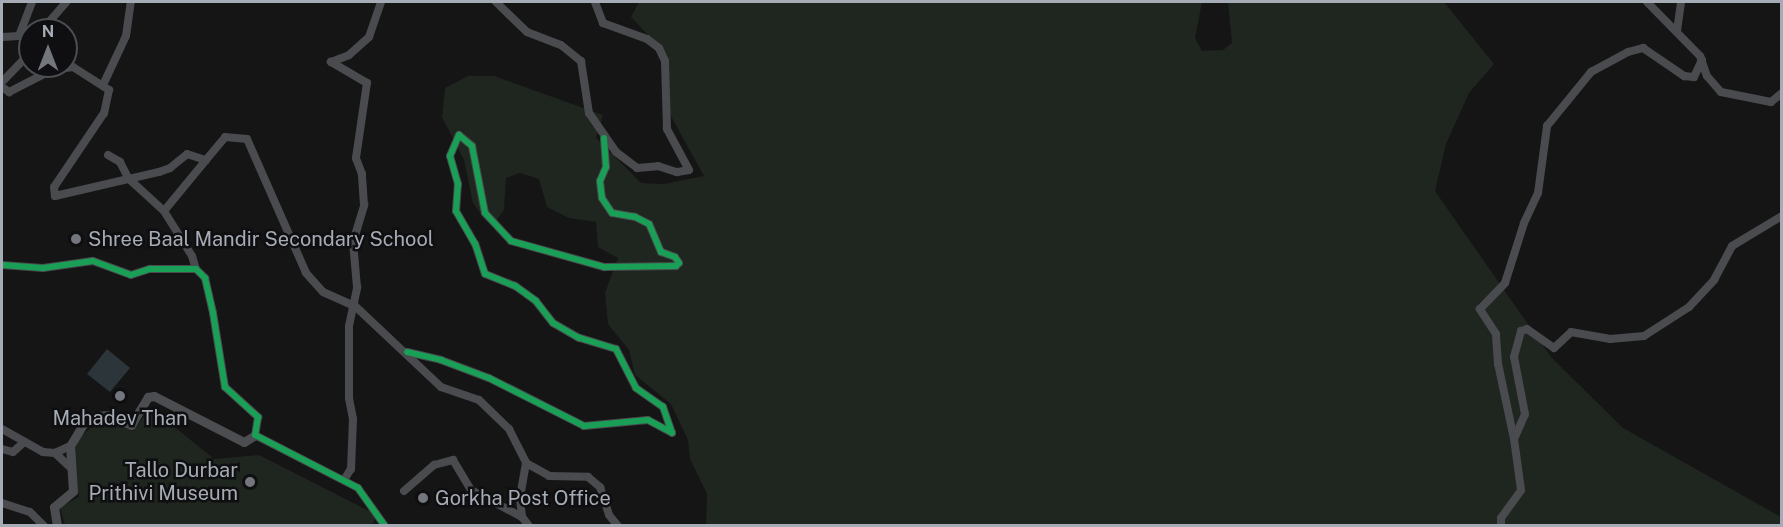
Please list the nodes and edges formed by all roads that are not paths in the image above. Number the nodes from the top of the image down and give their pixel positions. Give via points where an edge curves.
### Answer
1 (32, 2) edge
2 (66, 2) edge
3 (131, 2) edge
4 (381, 2) edge
5 (496, 2) edge
6 (595, 2) edge
7 (1647, 2) edge
8 (1681, 2) edge
9 (52, 18) edge
10 (1677, 31) junction
11 (2, 37) edge
12 (1702, 60) junction
13 (18, 65) edge
14 (2, 82) edge
15 (103, 85) junction
16 (2, 87) edge
17 (1782, 93) edge
18 (604, 138) junction
19 (108, 155) dead end
20 (206, 160) junction
21 (128, 178) junction
22 (164, 212) junction
23 (1782, 216) edge
24 (2, 265) edge
25 (196, 269) junction
26 (355, 306) junction
27 (407, 352) junction
28 (2, 429) edge
29 (255, 435) junction
30 (1514, 439) junction
31 (24, 442) junction
32 (70, 446) junction
33 (2, 449) edge
34 (55, 453) junction
35 (526, 463) junction
36 (69, 466) junction
37 (344, 480) junction
38 (404, 490) dead end
39 (2, 503) edge
40 (522, 517) junction
41 (44, 525) edge
42 (57, 525) edge
43 (385, 525) edge
44 (529, 525) edge
45 (618, 525) edge
46 (1501, 525) edge

1 - 11 street via 20,36
2 - 9 street
3 - 15 street via 126,36
4 - 26 street via 369,37 349,55 331,62 367,83 356,158 362,174 364,205 353,242
5 - 18 street via 527,32 561,45 581,61 589,113
6 - 18 street via 603,23 659,48 665,61 667,129 689,170 637,168
7 - 10 street
8 - 10 street
10 - 12 street
12 - 17 street via 1707,76 1721,92 1771,102
12 - 30 street via 1694,77 1684,76 1643,48 1628,52 1591,72 1547,126 1538,193 1505,283 1480,309 1496,334 1498,364
13 - 14 street
15 - 16 street via 66,67 32,78 9,92
15 - 21 street via 110,98 104,113 53,193 64,196
18 - 27 street via 602,198 612,213 649,224 662,252 675,257 679,263 676,266 604,267 512,241 485,213 472,146 459,135 450,156 458,184 456,211 475,244 485,274 515,286 536,301 554,323 579,338 616,349 636,388 663,407 672,433 648,420 584,426 489,378
19 - 21 street via 120,162
20 - 21 street via 187,154 170,168
20 - 22 street
20 - 26 street via 225,137 247,139 306,273 322,292
21 - 22 street
22 - 25 street
23 - 30 street via 1732,246 1714,280 1689,307 1644,336 1610,339 1571,332 1554,348 1527,329 1521,331 1514,357 1524,414
24 - 25 street via 43,268 93,261 131,275 150,269
25 - 29 street via 208,290 225,387 258,417
26 - 27 street
26 - 37 street via 350,326 351,469
27 - 35 street via 448,392 479,400 509,429
28 - 31 street
29 - 32 main road via 244,442 185,409 151,396 131,425 108,415 96,416 83,424
29 - 37 street
30 - 46 street via 1521,490 1501,518
31 - 33 street via 13,452
31 - 34 street
32 - 34 street
32 - 36 main road
34 - 36 street
35 - 40 street via 519,509
35 - 45 street via 549,476 588,477 600,487 609,516
36 - 42 main road via 73,490 54,507
37 - 43 street via 365,495
38 - 40 street via 435,465 453,460 471,490
39 - 41 street via 30,512
40 - 44 street

